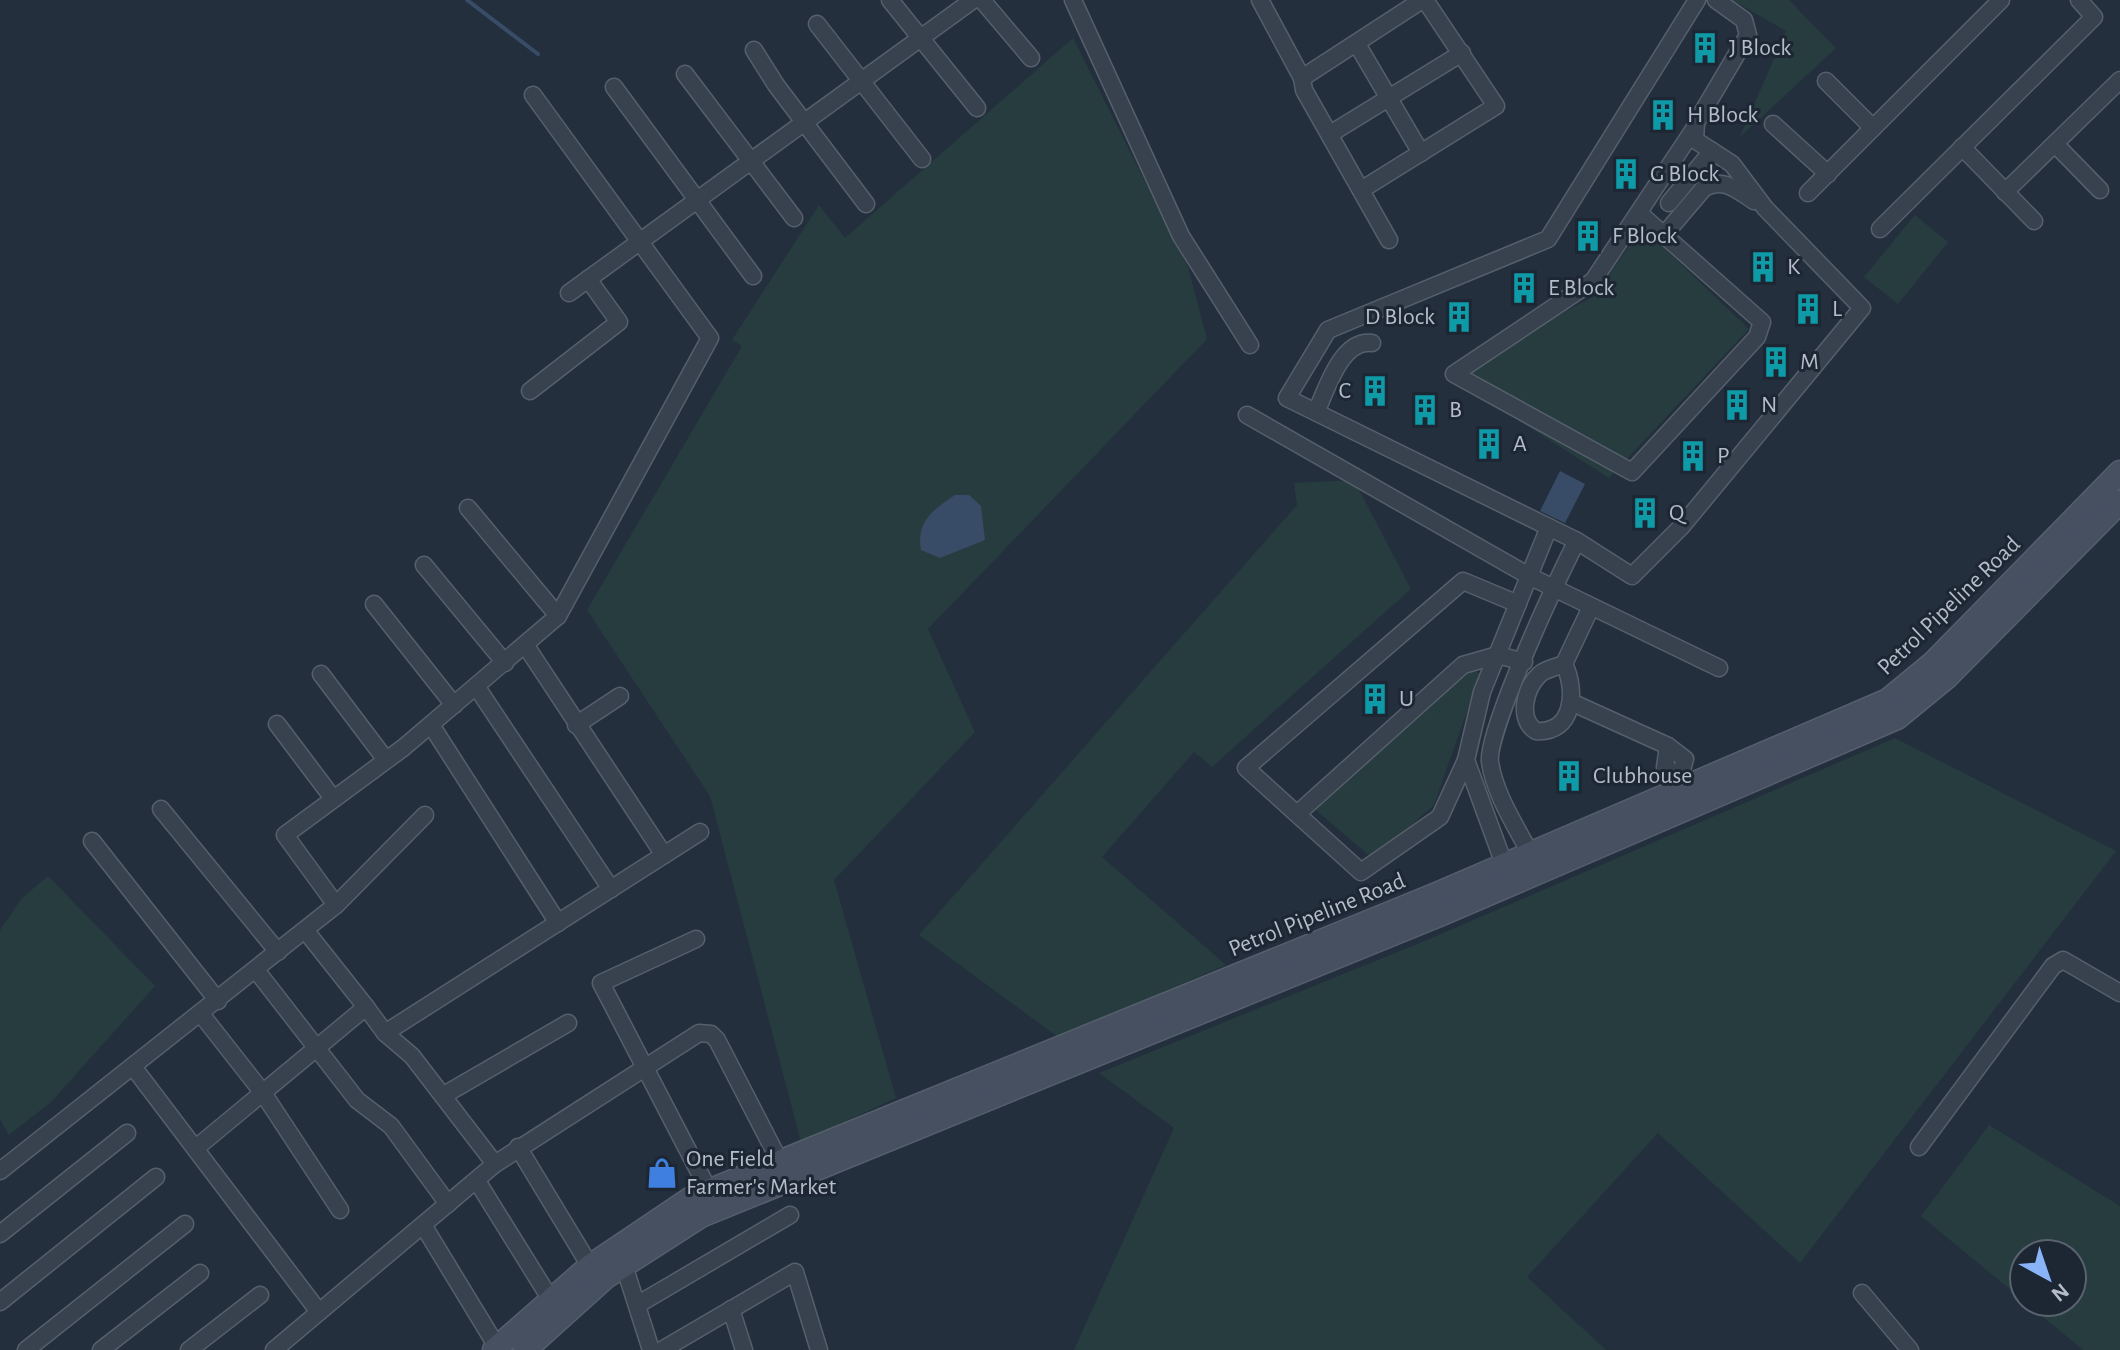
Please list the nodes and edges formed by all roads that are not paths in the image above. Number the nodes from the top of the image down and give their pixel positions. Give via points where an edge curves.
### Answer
1 (890, 0) edge
2 (973, 0) edge
3 (982, 0) edge
4 (1073, 0) edge
5 (1260, 0) edge
6 (1424, 0) edge
7 (1697, 0) edge
8 (1716, 0) edge
9 (2001, 0) edge
10 (2079, 0) edge
11 (817, 24) dead end
12 (922, 37) junction
13 (1357, 44) junction
14 (754, 50) dead end
15 (1462, 53) junction
16 (1031, 58) dead end
17 (685, 74) dead end
18 (1302, 78) junction
19 (861, 80) junction
20 (1826, 81) dead end
21 (2119, 84) edge
22 (614, 87) dead end
23 (533, 95) dead end
24 (1389, 98) junction
25 (977, 108) dead end
26 (804, 122) junction
27 (1773, 124) dead end
28 (1873, 128) junction
29 (1694, 129) junction
30 (1330, 134) junction
31 (2055, 144) junction
32 (1962, 147) junction
33 (1712, 151) junction
34 (1421, 153) junction
35 (922, 159) dead end
36 (749, 161) junction
37 (1828, 174) junction
38 (1361, 190) junction
39 (2100, 190) dead end
40 (2005, 192) junction
41 (1808, 193) dead end
42 (697, 200) junction
43 (1669, 203) dead end
44 (866, 204) dead end
45 (1765, 208) junction
46 (1639, 213) junction
47 (794, 218) dead end
48 (2034, 221) dead end
49 (1880, 229) dead end
50 (1664, 235) junction
51 (1389, 240) dead end
52 (639, 241) junction
53 (753, 276) dead end
54 (588, 279) junction
55 (569, 293) dead end
56 (1372, 343) dead end
57 (1250, 345) dead end
58 (530, 391) dead end
59 (1316, 412) junction
60 (1247, 415) dead end
61 (2120, 472) edge
62 (2120, 502) edge
63 (468, 508) dead end
64 (1549, 527) junction
65 (1577, 541) junction
66 (424, 565) dead end
67 (1529, 576) junction
68 (1552, 587) junction
69 (374, 604) dead end
70 (1518, 604) junction
71 (1591, 607) junction
72 (558, 616) junction
73 (526, 646) junction
74 (1498, 655) junction
75 (1524, 662) junction
76 (505, 663) junction
77 (1564, 664) junction
78 (1719, 668) dead end
79 (321, 674) dead end
80 (476, 686) junction
81 (620, 696) dead end
82 (1571, 702) junction
83 (454, 705) junction
84 (277, 724) dead end
85 (431, 725) junction
86 (576, 725) junction
87 (386, 760) junction
88 (1466, 760) junction
89 (1685, 791) junction
90 (332, 797) junction
91 (161, 809) dead end
92 (1297, 814) junction
93 (425, 815) dead end
94 (700, 832) dead end
95 (92, 841) dead end
96 (664, 855) junction
97 (1535, 862) junction
98 (1508, 874) junction
99 (611, 889) junction
100 (336, 905) junction
101 (558, 923) junction
102 (305, 930) junction
103 (696, 939) dead end
104 (278, 952) junction
105 (256, 970) junction
106 (2120, 993) edge
107 (218, 1001) junction
108 (366, 1007) junction
109 (201, 1014) junction
110 (1155, 1020) junction
111 (568, 1023) dead end
112 (385, 1033) junction
113 (317, 1048) junction
114 (645, 1064) junction
115 (134, 1068) junction
116 (263, 1093) junction
117 (444, 1095) junction
118 (127, 1133) dead end
119 (518, 1147) junction
120 (1919, 1147) dead end
121 (196, 1148) junction
122 (780, 1162) junction
123 (495, 1164) junction
124 (0, 1171) edge
125 (156, 1177) dead end
126 (477, 1181) junction
127 (709, 1191) junction
128 (448, 1204) junction
129 (340, 1210) dead end
130 (790, 1215) dead end
131 (185, 1224) dead end
132 (423, 1225) junction
133 (0, 1234) edge
134 (620, 1256) junction
135 (590, 1266) junction
136 (200, 1273) dead end
137 (1862, 1293) dead end
138 (260, 1295) dead end
139 (551, 1300) junction
140 (0, 1302) edge
141 (637, 1305) junction
142 (731, 1309) junction
143 (319, 1312) junction
144 (296, 1343) edge
145 (497, 1349) edge
146 (26, 1350) edge
147 (101, 1350) edge
148 (189, 1350) edge
149 (274, 1350) edge
150 (525, 1350) edge
151 (651, 1350) edge
152 (662, 1350) edge
153 (744, 1350) edge
154 (819, 1350) edge
155 (1910, 1350) edge

1 - 12 street
2 - 12 street
3 - 16 street
4 - 57 street via 1181,236
5 - 18 street
6 - 13 street
6 - 15 street
7 - 59 street via 1548,239 1328,330 1287,398
8 - 29 street via 1744,20 1748,35
9 - 28 street
10 - 32 street via 2094,17
11 - 19 street
12 - 19 street
12 - 25 street
13 - 18 street
13 - 24 street
14 - 26 street
15 - 24 street
15 - 34 street via 1496,106
17 - 36 street
18 - 30 street
19 - 26 street
19 - 35 street
20 - 28 street
21 - 31 street
22 - 42 street
23 - 52 street
24 - 30 street
24 - 34 street
26 - 36 street
26 - 44 street
27 - 37 street
28 - 37 street
29 - 33 street via 1695,140
29 - 46 street
30 - 38 street
31 - 39 street
31 - 40 street
32 - 40 street
32 - 49 street
33 - 43 street
33 - 45 street via 1732,164
34 - 38 street
36 - 42 street
36 - 47 street
37 - 41 street
38 - 51 street
40 - 48 street
42 - 52 street
42 - 53 street
45 - 50 street via 1734,187 1713,183
45 - 65 street via 1862,308 1682,526 1632,576
46 - 50 street
46 - 50 street via 1593,281 1454,374 1632,472 1757,337 1762,322
52 - 54 street
52 - 72 street via 710,338
54 - 55 street
54 - 58 street via 619,322
56 - 59 street via 1349,350
59 - 64 street
60 - 67 street
61 - 89 main road, Petrol Pipeline Road via 1901,691
62 - 89 main road, Petrol Pipeline Road via 1914,708
63 - 72 street
64 - 65 street
64 - 67 street
65 - 68 street
66 - 76 street
67 - 68 street
67 - 70 street
68 - 71 street
68 - 75 street
69 - 83 street
70 - 74 street
70 - 92 street via 1463,581 1246,768
71 - 77 street
71 - 78 street
72 - 73 street
73 - 76 street
73 - 86 street
74 - 75 street
74 - 88 street via 1482,692
74 - 92 street via 1463,665
75 - 97 street via 1489,754 1497,786
76 - 80 street
77 - 82 street via 1573,683
77 - 82 street via 1536,680 1523,710 1526,723 1536,731 1552,730 1565,719
79 - 87 street
80 - 83 street
80 - 99 street
81 - 86 street
82 - 89 street via 1668,746 1665,767
83 - 85 street
84 - 90 street
85 - 87 street
85 - 101 street
86 - 96 street
87 - 90 street
88 - 92 street via 1440,817 1361,872
88 - 98 street
89 - 97 main road, Petrol Pipeline Road
90 - 100 street via 285,835
91 - 104 street
93 - 100 street
94 - 96 street
95 - 107 street
96 - 99 street
97 - 98 main road, Petrol Pipeline Road
98 - 110 main road, Petrol Pipeline Road
99 - 101 street
100 - 102 street
101 - 112 street
102 - 104 street
102 - 108 street
103 - 114 street via 601,983
104 - 105 street
105 - 107 street
105 - 113 street
106 - 120 street via 2063,960 2053,966
107 - 109 street
108 - 112 street
108 - 113 street
109 - 115 street
109 - 116 street
110 - 122 main road, Petrol Pipeline Road
110 - 134 main road, Petrol Pipeline Road
111 - 117 street
112 - 117 street
113 - 116 street
113 - 128 street via 357,1100 391,1126
114 - 119 street
114 - 122 street via 699,1033 711,1034
114 - 127 street
115 - 121 street
115 - 124 street
116 - 121 street
116 - 129 street
117 - 123 street
118 - 133 street
119 - 123 street
119 - 135 street
121 - 143 street
122 - 127 main road, Petrol Pipeline Road
123 - 126 street
125 - 140 street
126 - 128 street
126 - 139 street
127 - 134 main road, Petrol Pipeline Road via 672,1209
128 - 132 street
130 - 141 street
131 - 146 street
132 - 143 street
132 - 145 street
134 - 135 main road, Petrol Pipeline Road
134 - 141 street
134 - 150 main road, Petrol Pipeline Road
135 - 139 main road, Petrol Pipeline Road
136 - 147 street
137 - 155 street
138 - 148 street
139 - 145 main road, Petrol Pipeline Road
141 - 151 street
142 - 152 street
142 - 153 street
142 - 154 street via 795,1272
143 - 144 street
144 - 149 street

